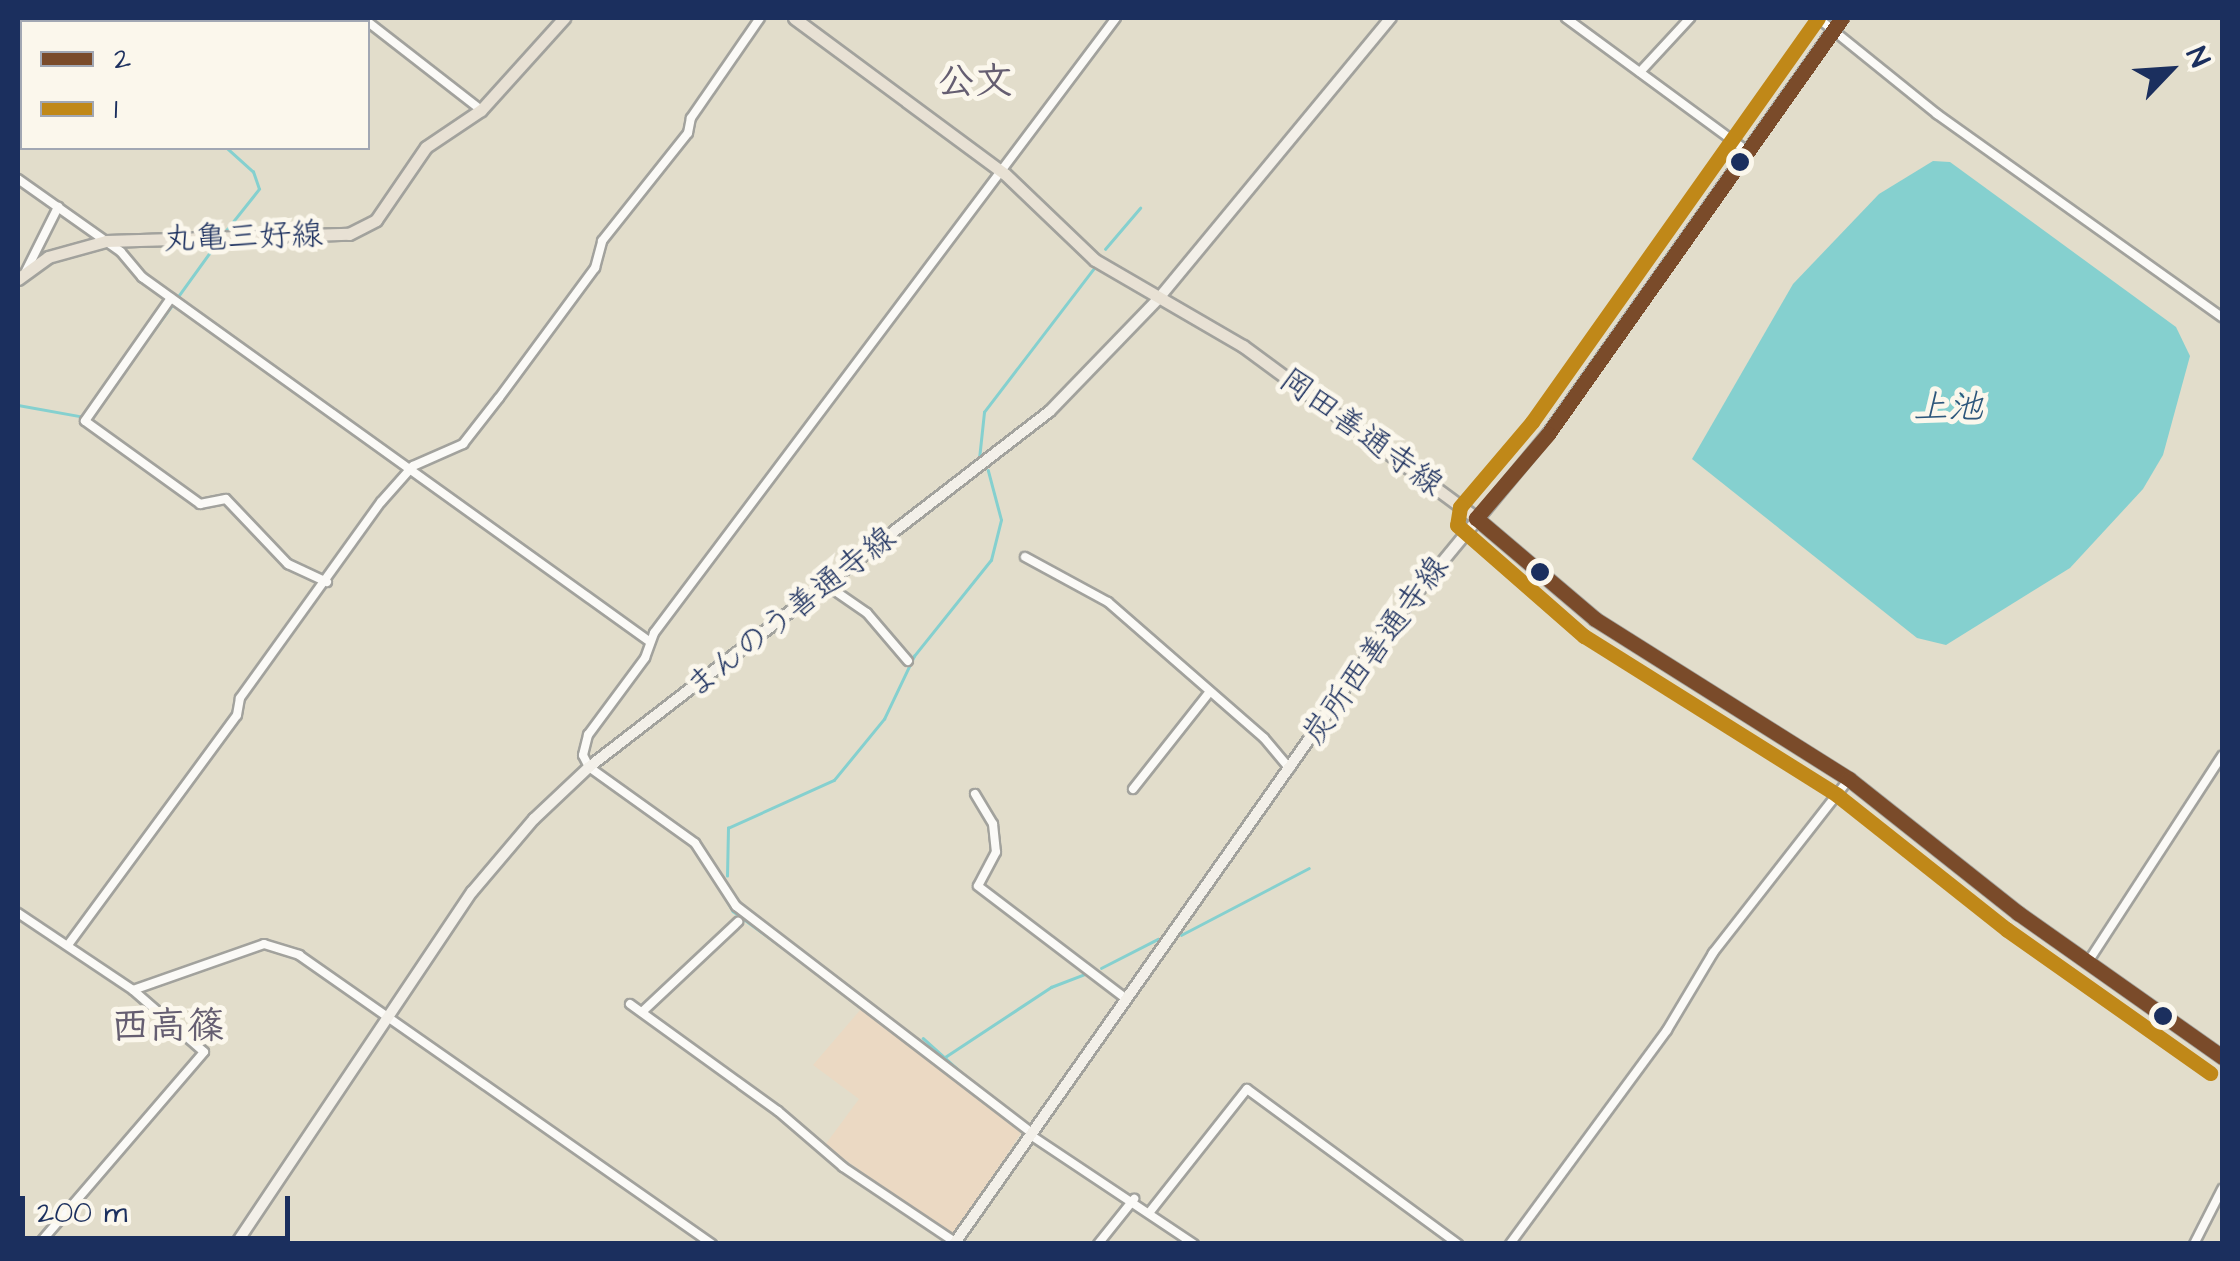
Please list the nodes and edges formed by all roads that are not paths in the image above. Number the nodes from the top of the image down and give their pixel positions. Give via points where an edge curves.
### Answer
1 (564, 18) edge
2 (760, 18) edge
3 (794, 18) edge
4 (1116, 18) edge
5 (1391, 18) edge
6 (1566, 18) edge
7 (1690, 18) edge
8 (1818, 18) edge
9 (1842, 18) edge
10 (370, 23) edge
11 (1834, 28) junction
12 (1640, 72) junction
13 (481, 110) junction
14 (1746, 152) junction
15 (1005, 174) junction
16 (18, 179) edge
17 (58, 207) junction
18 (106, 240) junction
19 (22, 275) edge
20 (172, 298) junction
21 (1159, 298) junction
22 (2222, 317) edge
23 (413, 466) junction
24 (1476, 518) junction
25 (1025, 557) dead end
26 (327, 582) junction
27 (825, 584) junction
28 (649, 641) junction
29 (908, 661) dead end
30 (1208, 694) junction
31 (2222, 756) edge
32 (590, 767) junction
33 (1290, 770) junction
34 (1849, 779) junction
35 (1133, 789) dead end
36 (975, 794) dead end
37 (18, 913) edge
38 (738, 922) dead end
39 (68, 945) junction
40 (2088, 962) junction
41 (133, 990) junction
42 (1125, 998) junction
43 (630, 1004) dead end
44 (642, 1012) junction
45 (386, 1016) junction
46 (2222, 1057) edge
47 (1032, 1134) junction
48 (2222, 1189) edge
49 (1134, 1199) junction
50 (1148, 1213) junction
51 (42, 1243) edge
52 (954, 1243) edge
53 (236, 1244) edge
54 (712, 1244) edge
55 (1098, 1244) edge
56 (1194, 1244) edge
57 (1458, 1244) edge
58 (1510, 1244) edge
59 (2194, 1244) edge

1 - 13 main road, 丸亀三好線
2 - 23 street via 690,118 688,133 602,241 595,268 469,439
3 - 15 main road, 岡田善通寺線
4 - 15 street
5 - 21 main road, まんのう善通寺線
6 - 12 street
7 - 12 street
8 - 11 street
9 - 11 main road, 炭所西善通寺線
10 - 13 street
11 - 14 main road, 炭所西善通寺線
11 - 22 street via 1937,114
12 - 14 street
13 - 18 main road, 丸亀三好線 via 426,147 376,220 349,234
14 - 24 main road, 炭所西善通寺線 via 1548,434
15 - 21 main road, 岡田善通寺線 via 1095,260
15 - 28 street
16 - 17 street
17 - 18 street
17 - 19 street
18 - 19 main road, 丸亀三好線 via 58,252
18 - 20 street
20 - 23 street
20 - 26 street via 85,421 200,504 226,499 288,564
21 - 24 main road, 岡田善通寺線 via 1243,346
21 - 27 main road, まんのう善通寺線 via 1010,448
23 - 26 street
23 - 28 street
24 - 33 main road, 炭所西善通寺線 via 1383,634
24 - 34 main road, 岡田善通寺線 via 1594,619
25 - 30 street via 1108,602
26 - 39 street
27 - 29 street via 866,613
27 - 32 main road, まんのう善通寺線
28 - 32 street via 584,744
30 - 33 street via 1264,738
30 - 35 street
31 - 40 street
32 - 45 main road, まんのう善通寺線 via 472,892
32 - 47 street via 695,843 736,906
33 - 42 main road, 炭所西善通寺線
34 - 40 main road, 岡田善通寺線
34 - 58 street via 1713,953 1656,1046
36 - 42 street via 992,824 996,852 978,886
37 - 39 street
38 - 44 street
39 - 41 street
40 - 46 main road, 岡田善通寺線
41 - 45 street via 264,944 299,956
41 - 51 street via 204,1052
42 - 47 main road, 炭所西善通寺線
43 - 44 street
44 - 52 street
45 - 53 main road, まんのう善通寺線
45 - 54 street
47 - 49 street
47 - 52 main road, 炭所西善通寺線
48 - 59 street
49 - 50 street
49 - 55 street
50 - 56 street
50 - 57 street via 1247,1090

